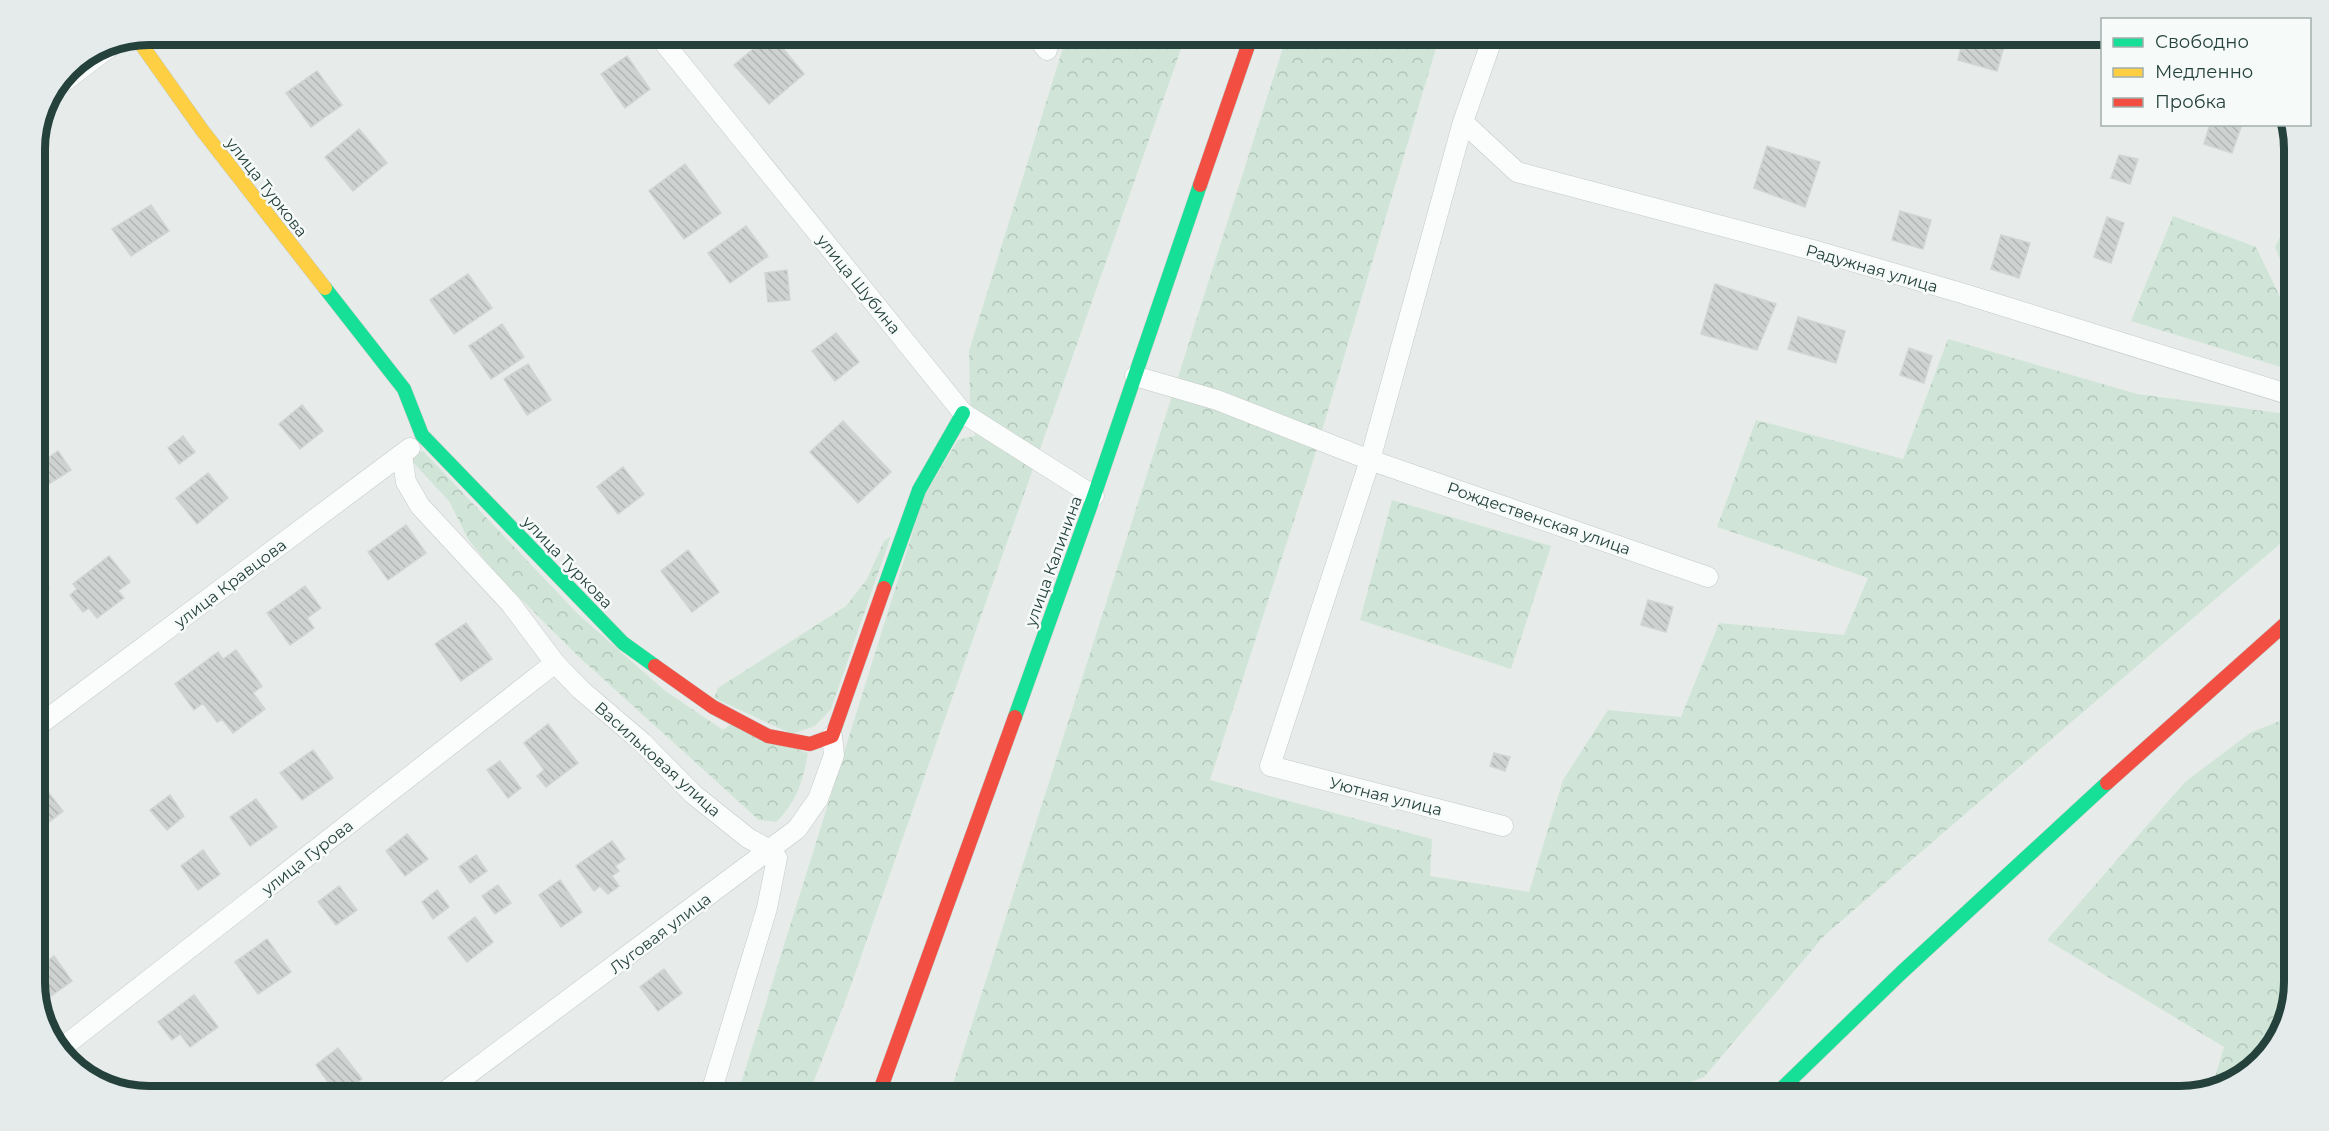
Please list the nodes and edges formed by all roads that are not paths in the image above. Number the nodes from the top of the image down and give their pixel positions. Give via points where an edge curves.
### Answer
1 (666, 45) edge
2 (1043, 45) edge
3 (1248, 45) edge
4 (1490, 45) edge
5 (142, 46) edge
6 (1047, 50) dead end
7 (1463, 122) junction
8 (1135, 376) junction
9 (2284, 393) edge
10 (963, 412) junction
11 (422, 435) junction
12 (402, 455) junction
13 (1370, 460) junction
14 (1094, 496) junction
15 (1708, 577) dead end
16 (2284, 625) edge
17 (555, 663) junction
18 (45, 721) edge
19 (832, 736) junction
20 (1503, 826) dead end
21 (770, 850) junction
22 (66, 1044) edge
23 (452, 1086) edge
24 (713, 1086) edge
25 (882, 1086) edge
26 (1784, 1086) edge

1 - 10 street, улица Шубина
2 - 6 street
3 - 8 main road, улица Калинина
4 - 7 street
5 - 11 main road, улица Туркова via 202,130 404,389
7 - 9 street, Радужная улица via 1517,172 1820,252
7 - 13 street
8 - 13 street, Рождественская улица via 1217,400
8 - 14 main road, улица Калинина
10 - 14 street, улица Шубина
10 - 19 main road via 919,490
11 - 12 street, улица Кравцова
11 - 19 main road, улица Туркова via 623,643 713,707 768,736 810,744
12 - 17 street, Васильковая улица via 406,482 420,506 510,603
12 - 18 street, улица Кравцова
13 - 15 street, Рождественская улица
13 - 20 street, Уютная улица via 1270,766
14 - 25 main road, улица Калинина
16 - 26 main road via 1900,973
17 - 21 street, Васильковая улица via 580,690 644,743 693,794 748,838
17 - 22 street, улица Гурова
19 - 21 street, Луговая улица via 834,755 818,799 797,829
21 - 23 street, Луговая улица
21 - 24 street via 777,858 767,908

